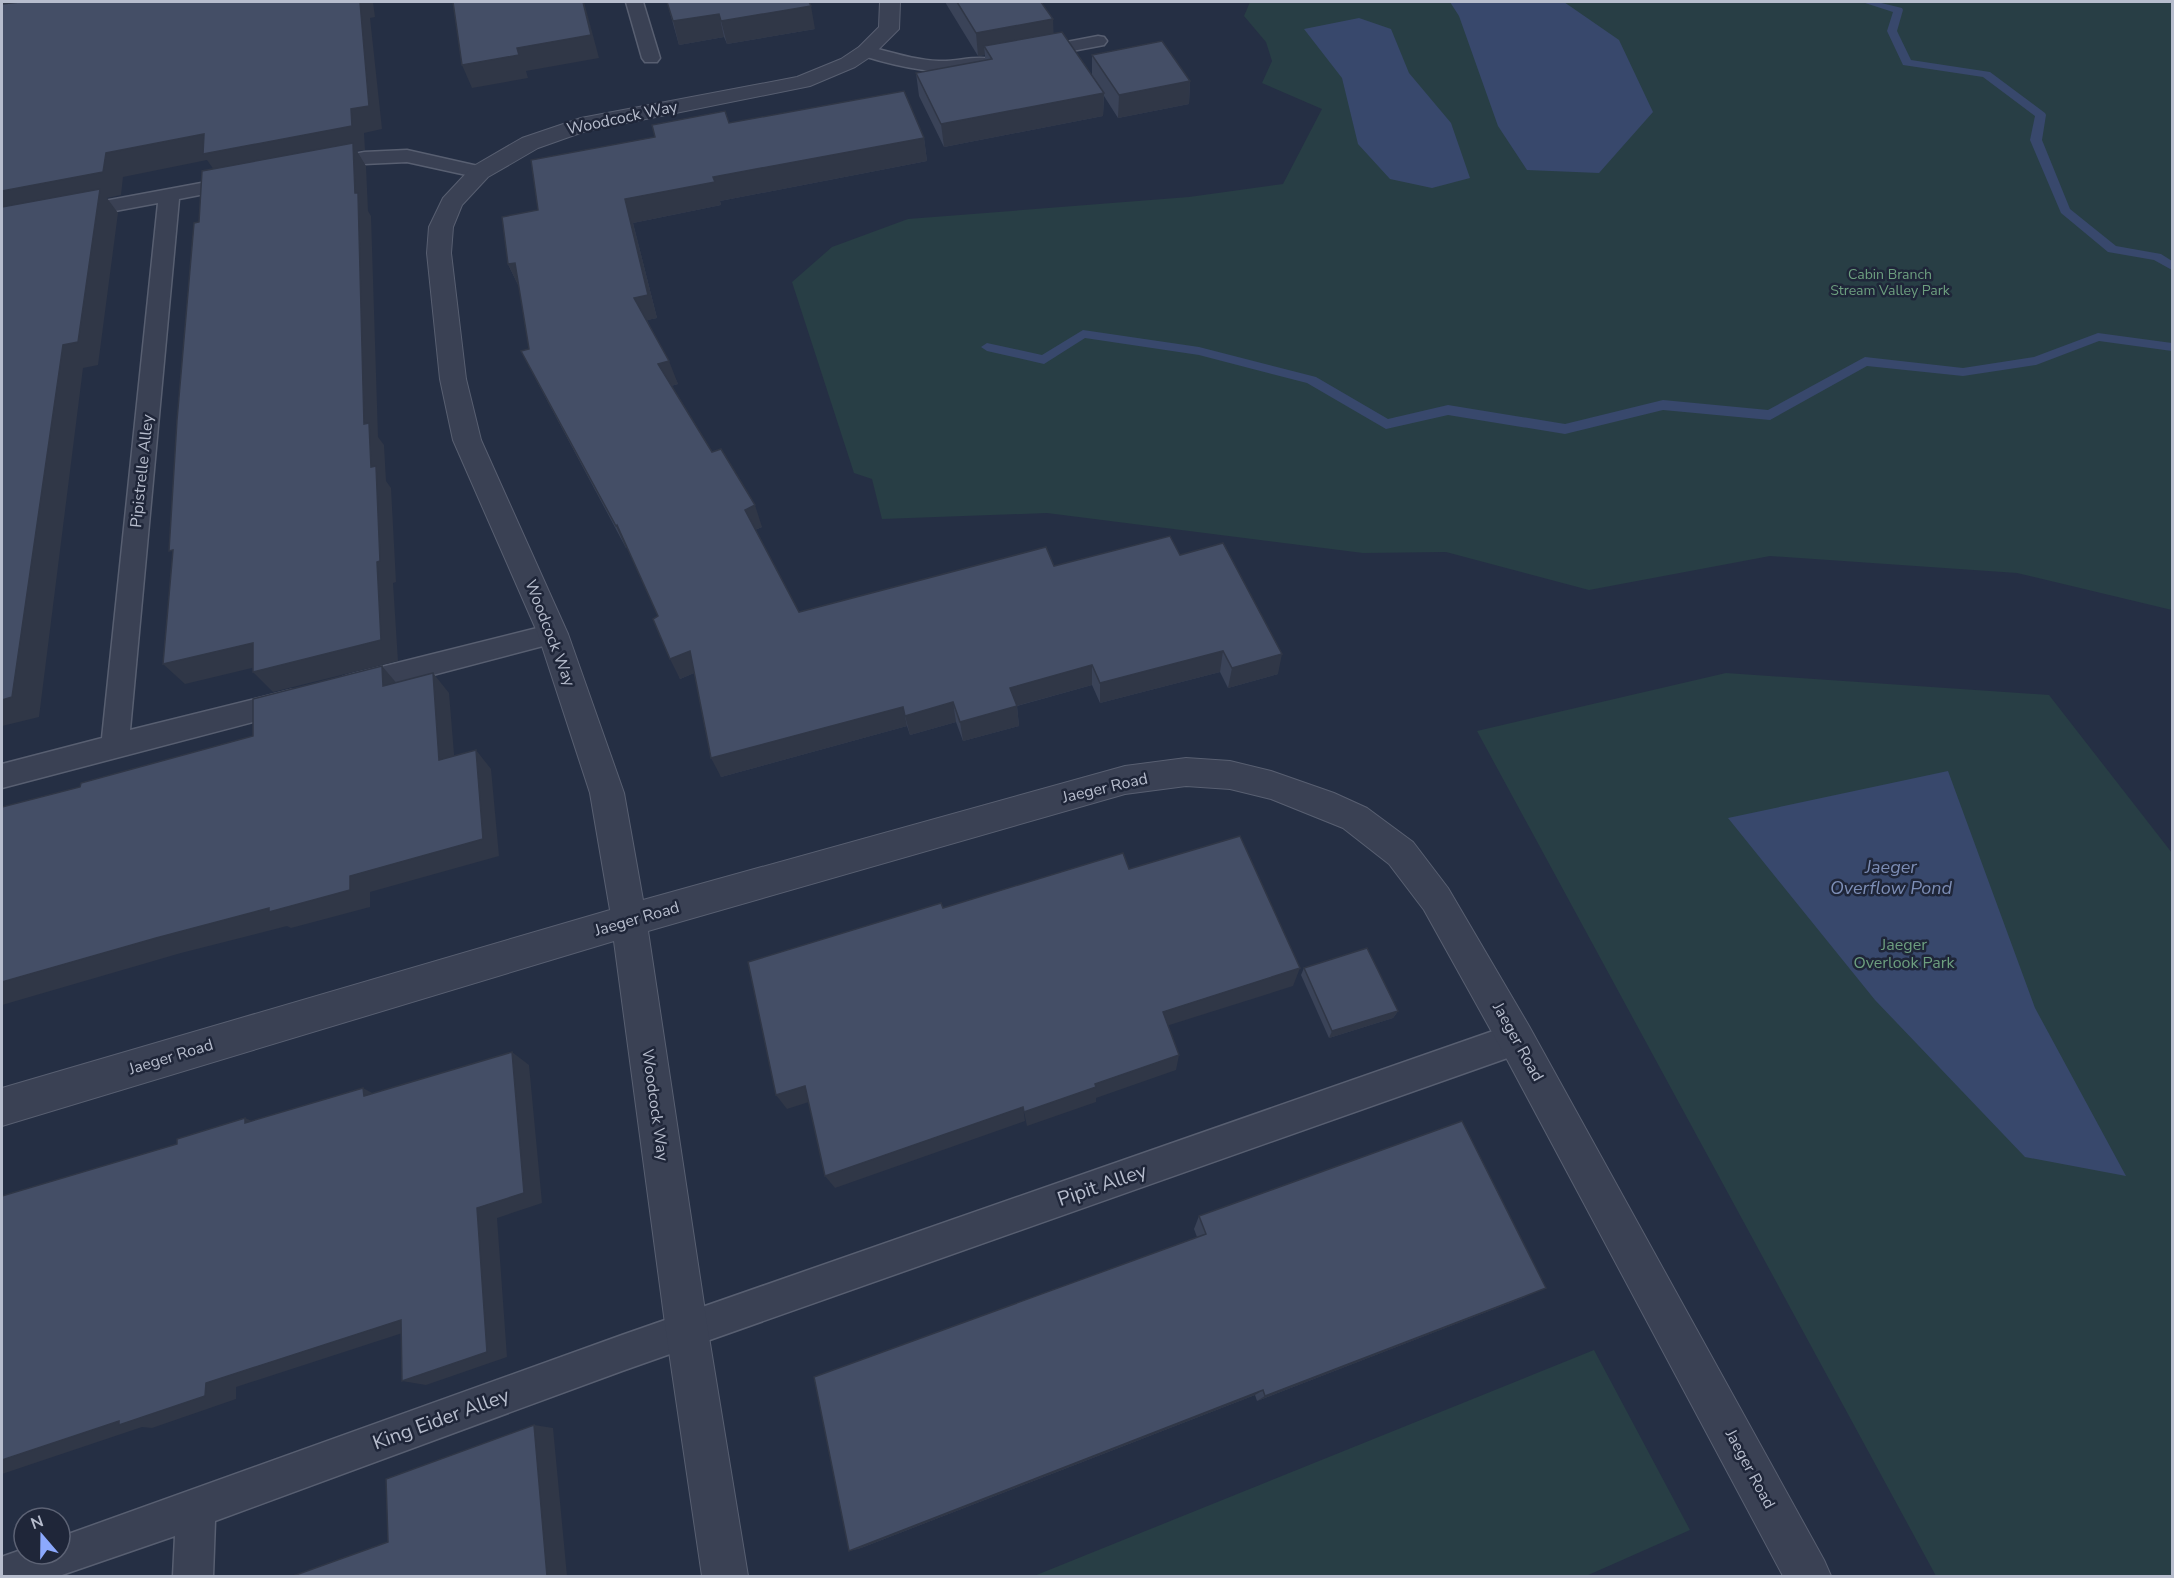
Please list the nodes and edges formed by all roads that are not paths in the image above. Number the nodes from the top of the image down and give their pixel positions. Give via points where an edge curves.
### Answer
1 (634, 2) edge
2 (890, 2) edge
3 (1098, 41) dead end
4 (866, 51) junction
5 (651, 58) dead end
6 (307, 169) edge
7 (480, 172) junction
8 (261, 178) edge
9 (169, 195) junction
10 (2, 226) edge
11 (553, 634) junction
12 (335, 690) edge
13 (312, 696) edge
14 (115, 746) junction
15 (2, 776) edge
16 (629, 920) junction
17 (1516, 1038) junction
18 (2, 1107) edge
19 (687, 1331) junction
20 (196, 1509) junction
21 (4, 1576) edge
22 (192, 1576) edge
23 (725, 1576) edge
24 (1808, 1576) edge

1 - 5 lane
2 - 4 street, Woodcock Way via 889,28
3 - 4 lane via 959,68 915,66
4 - 7 street, Woodcock Way via 803,82 617,117 554,133
6 - 7 lane via 364,158 407,156
7 - 11 street, Woodcock Way via 451,203 441,227 439,253 453,379 467,440
8 - 9 lane
9 - 10 lane
9 - 14 lane, Pipistrelle Alley
11 - 12 lane
11 - 16 street, Woodcock Way via 608,793
13 - 14 lane
14 - 15 lane
16 - 17 street, Jaeger Road via 1125,780 1185,772 1230,775 1271,785 1355,818 1401,854 1436,899
16 - 18 street, Jaeger Road
16 - 19 street, Woodcock Way
17 - 19 lane, Pipit Alley
17 - 24 street, Jaeger Road
19 - 20 lane, King Eider Alley
19 - 23 street, Woodcock Way
20 - 21 lane, King Eider Alley
20 - 22 lane

